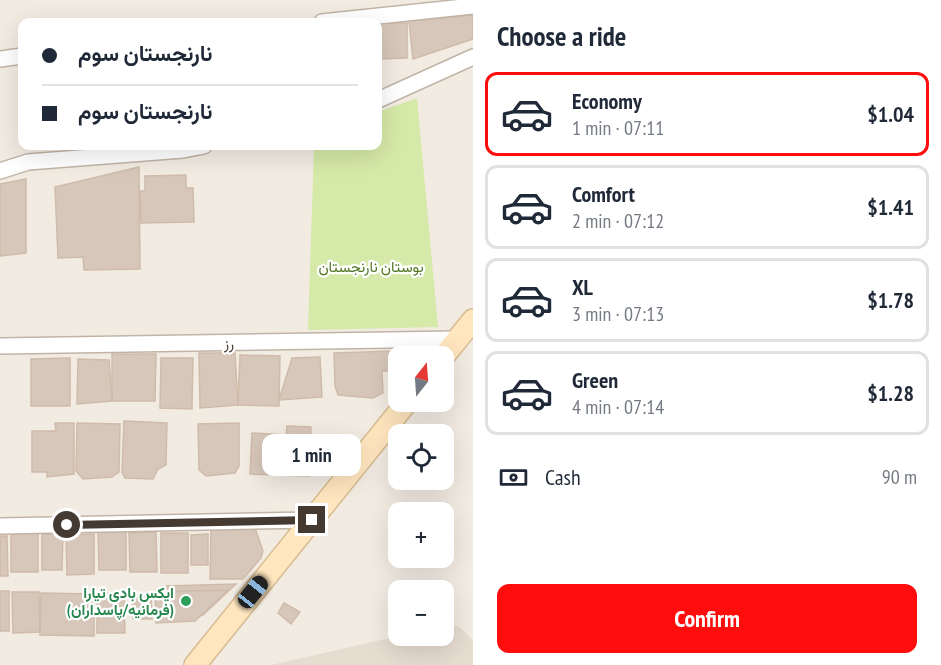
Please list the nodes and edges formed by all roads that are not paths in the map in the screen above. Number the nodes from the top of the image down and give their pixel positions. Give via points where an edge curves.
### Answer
1 (473, 6) edge
2 (360, 18) edge
3 (18, 56) edge
4 (473, 57) edge
5 (0, 58) edge
6 (382, 98) edge
7 (183, 150) edge
8 (0, 171) edge
9 (473, 320) edge
10 (458, 339) junction
11 (0, 346) edge
12 (452, 346) edge
13 (399, 412) edge
14 (312, 520) junction
15 (0, 526) edge
16 (195, 665) edge

1 - 2 street
3 - 5 street
4 - 6 street
7 - 8 street via 28,162
9 - 10 main road
10 - 11 street, رز
10 - 12 main road
13 - 14 main road
14 - 15 street
14 - 16 main road

